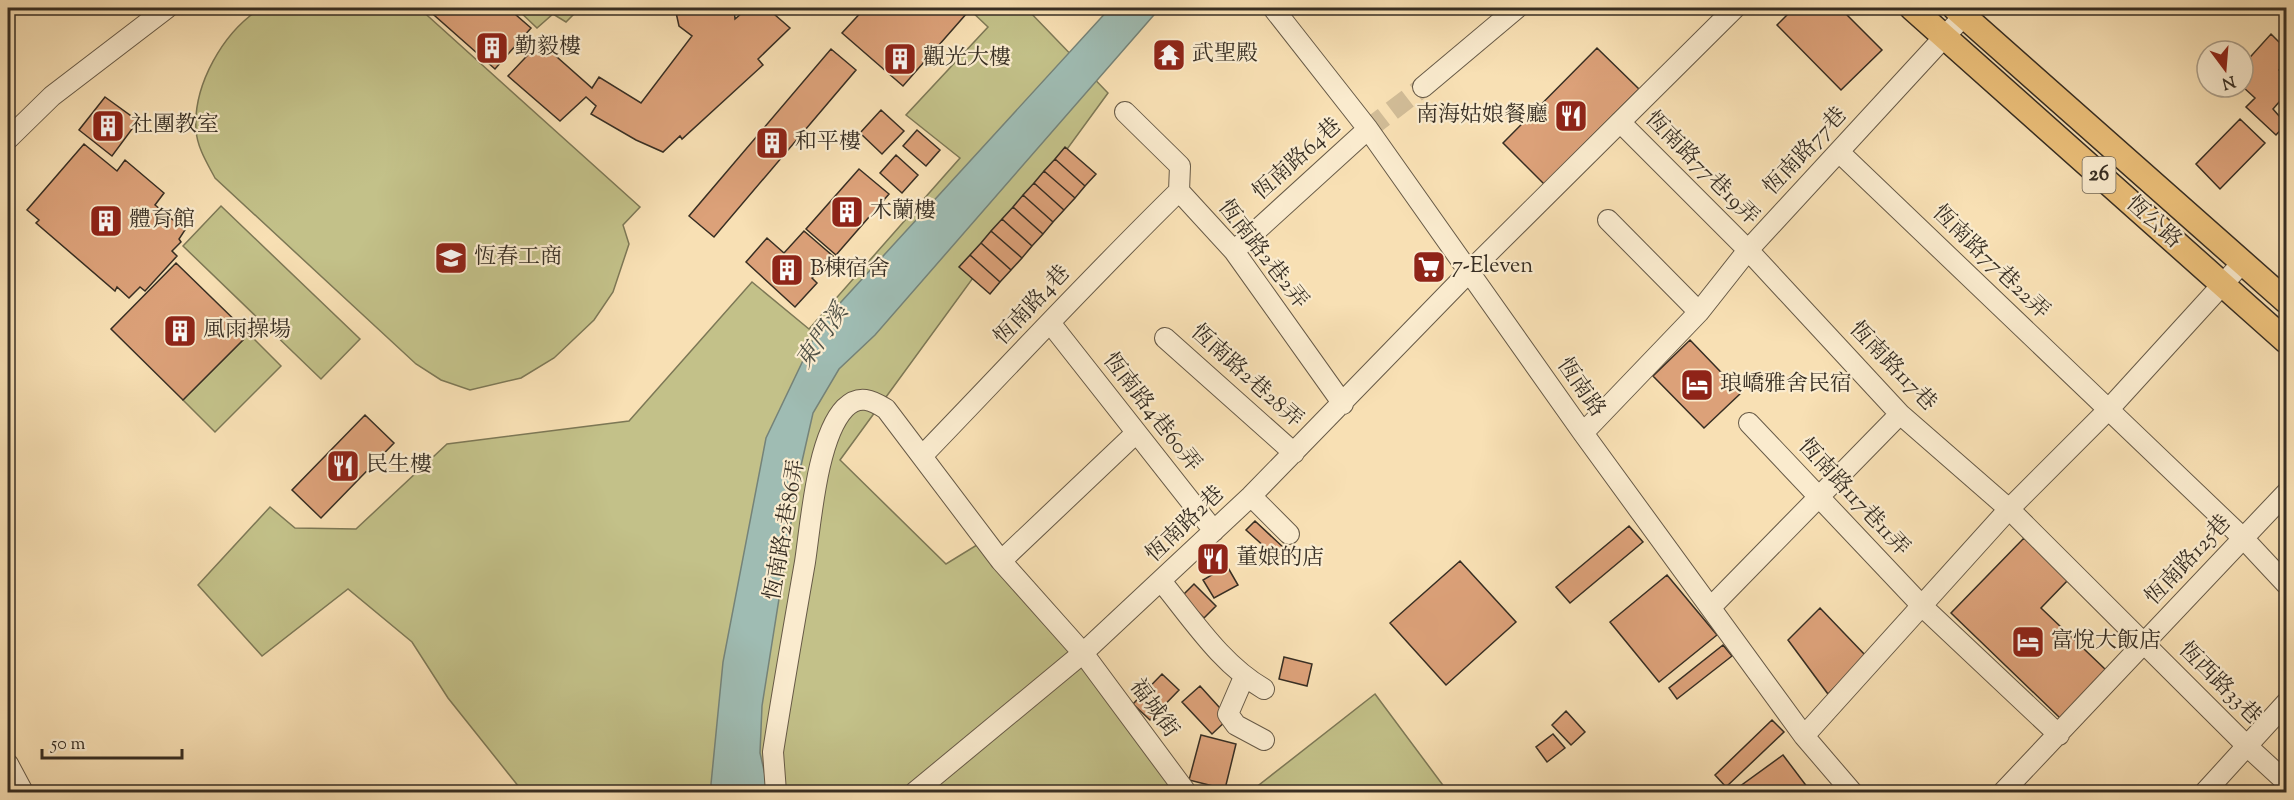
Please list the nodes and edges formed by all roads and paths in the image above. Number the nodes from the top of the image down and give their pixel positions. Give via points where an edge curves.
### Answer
1 (167, 8) edge
2 (1273, 8) edge
3 (1517, 8) edge
4 (1735, 8) edge
5 (1912, 8) edge
6 (1963, 10) edge
7 (1945, 37) junction
8 (1423, 87) tunnel mouth
9 (1125, 112) dead end
10 (1620, 122) junction
11 (1368, 129) junction
12 (8, 139) edge
13 (1839, 152) junction
14 (1179, 191) junction
15 (1608, 220) dead end
16 (1748, 250) junction
17 (1234, 251) junction
18 (2243, 262) junction
19 (1470, 271) junction
20 (2221, 284) junction
21 (2286, 301) edge
22 (1699, 312) junction
23 (1051, 324) junction
24 (1165, 338) dead end
25 (2286, 341) edge
26 (1343, 404) junction
27 (2108, 410) junction
28 (1900, 414) junction
29 (1749, 423) dead end
30 (1583, 433) junction
31 (1136, 434) junction
32 (1294, 453) junction
33 (923, 455) junction
34 (2286, 493) edge
35 (1251, 496) junction
36 (1819, 497) junction
37 (2008, 509) junction
38 (1214, 531) junction
39 (1288, 534) dead end
40 (2244, 539) junction
41 (1001, 561) junction
42 (1161, 581) junction
43 (2286, 584) edge
44 (1712, 606) junction
45 (1923, 607) junction
46 (2145, 643) junction
47 (1083, 653) junction
48 (1244, 677) junction
49 (1264, 689) dead end
50 (2286, 703) edge
51 (2059, 735) junction
52 (1804, 736) junction
53 (1264, 740) dead end
54 (2247, 746) junction
55 (8, 764) edge
56 (2286, 782) edge
57 (23, 792) edge
58 (776, 792) edge
59 (915, 792) edge
60 (1186, 792) edge
61 (1852, 792) edge
62 (2003, 792) edge
63 (2205, 792) edge

1 - 12 street via 52,96
2 - 11 street, 恆南路
3 - 8 street
4 - 10 street, 恆南路2巷
5 - 7 main road, 恆公路 / 26
6 - 7 street, 恆南路77巷
6 - 18 main road, 恆公路 / 26
7 - 13 street, 恆南路77巷
7 - 20 main road, 恆公路 / 26
9 - 14 street via 1180,166
10 - 16 street, 恆南路77巷19弄
10 - 19 street, 恆南路2巷
11 - 17 street, 恆南路64巷
11 - 19 street, 恆南路
13 - 16 street, 恆南路77巷
13 - 27 street, 恆南路77巷22弄
14 - 17 street, 恆南路2巷2弄
14 - 23 street, 恆南路4巷 via 1113,255
15 - 22 street
16 - 22 street, 恆南路77巷
16 - 28 street, 恆南路117巷
17 - 26 street, 恆南路2巷2弄
18 - 20 street
18 - 21 main road, 恆公路 / 26
19 - 26 street, 恆南路2巷
19 - 30 street, 恆南路
20 - 25 main road, 恆公路 / 26
20 - 27 street
22 - 30 street, 恆南路77巷
23 - 31 street, 恆南路4巷60弄
23 - 33 street, 恆南路4巷
24 - 32 street, 恆南路2巷28弄
26 - 32 street, 恆南路2巷
27 - 37 street
27 - 40 street, 恆南路77巷22弄
28 - 36 street
28 - 37 street, 恆南路117巷
29 - 36 street, 恆南路117巷11弄
30 - 44 street, 恆南路
31 - 38 street, 恆南路4巷60弄
31 - 41 street
32 - 35 street, 恆南路2巷
33 - 41 street, 恆南路2巷86弄
33 - 58 street, 恆南路2巷86弄 via 886,409 870,399 858,400 845,408 833,430 817,476 781,696 773,752
34 - 40 street, 恆南路125巷
35 - 38 street, 恆南路2巷
35 - 39 street
36 - 44 street
36 - 45 street, 恆南路117巷11弄
37 - 45 street
37 - 46 street, 恆南路117巷
38 - 42 street, 恆南路2巷
40 - 43 street, 恆南路77巷22弄
40 - 46 street, 恆南路125巷
41 - 47 street, 恆南路2巷86弄
42 - 47 street, 恆南路2巷
42 - 48 street via 1227,663
44 - 52 street, 恆南路
45 - 51 street, 恆南路117巷11弄
45 - 52 street
46 - 51 street, 恆南路125巷
46 - 54 street, 恆西路33巷
47 - 59 street, 恆南路2巷
47 - 60 street, 福城街
48 - 49 street
48 - 53 street via 1228,714 1236,725
50 - 54 street
51 - 62 street, 恆南路125巷
52 - 61 street, 恆南路
54 - 56 street, 恆西路33巷
54 - 63 street
55 - 57 street

